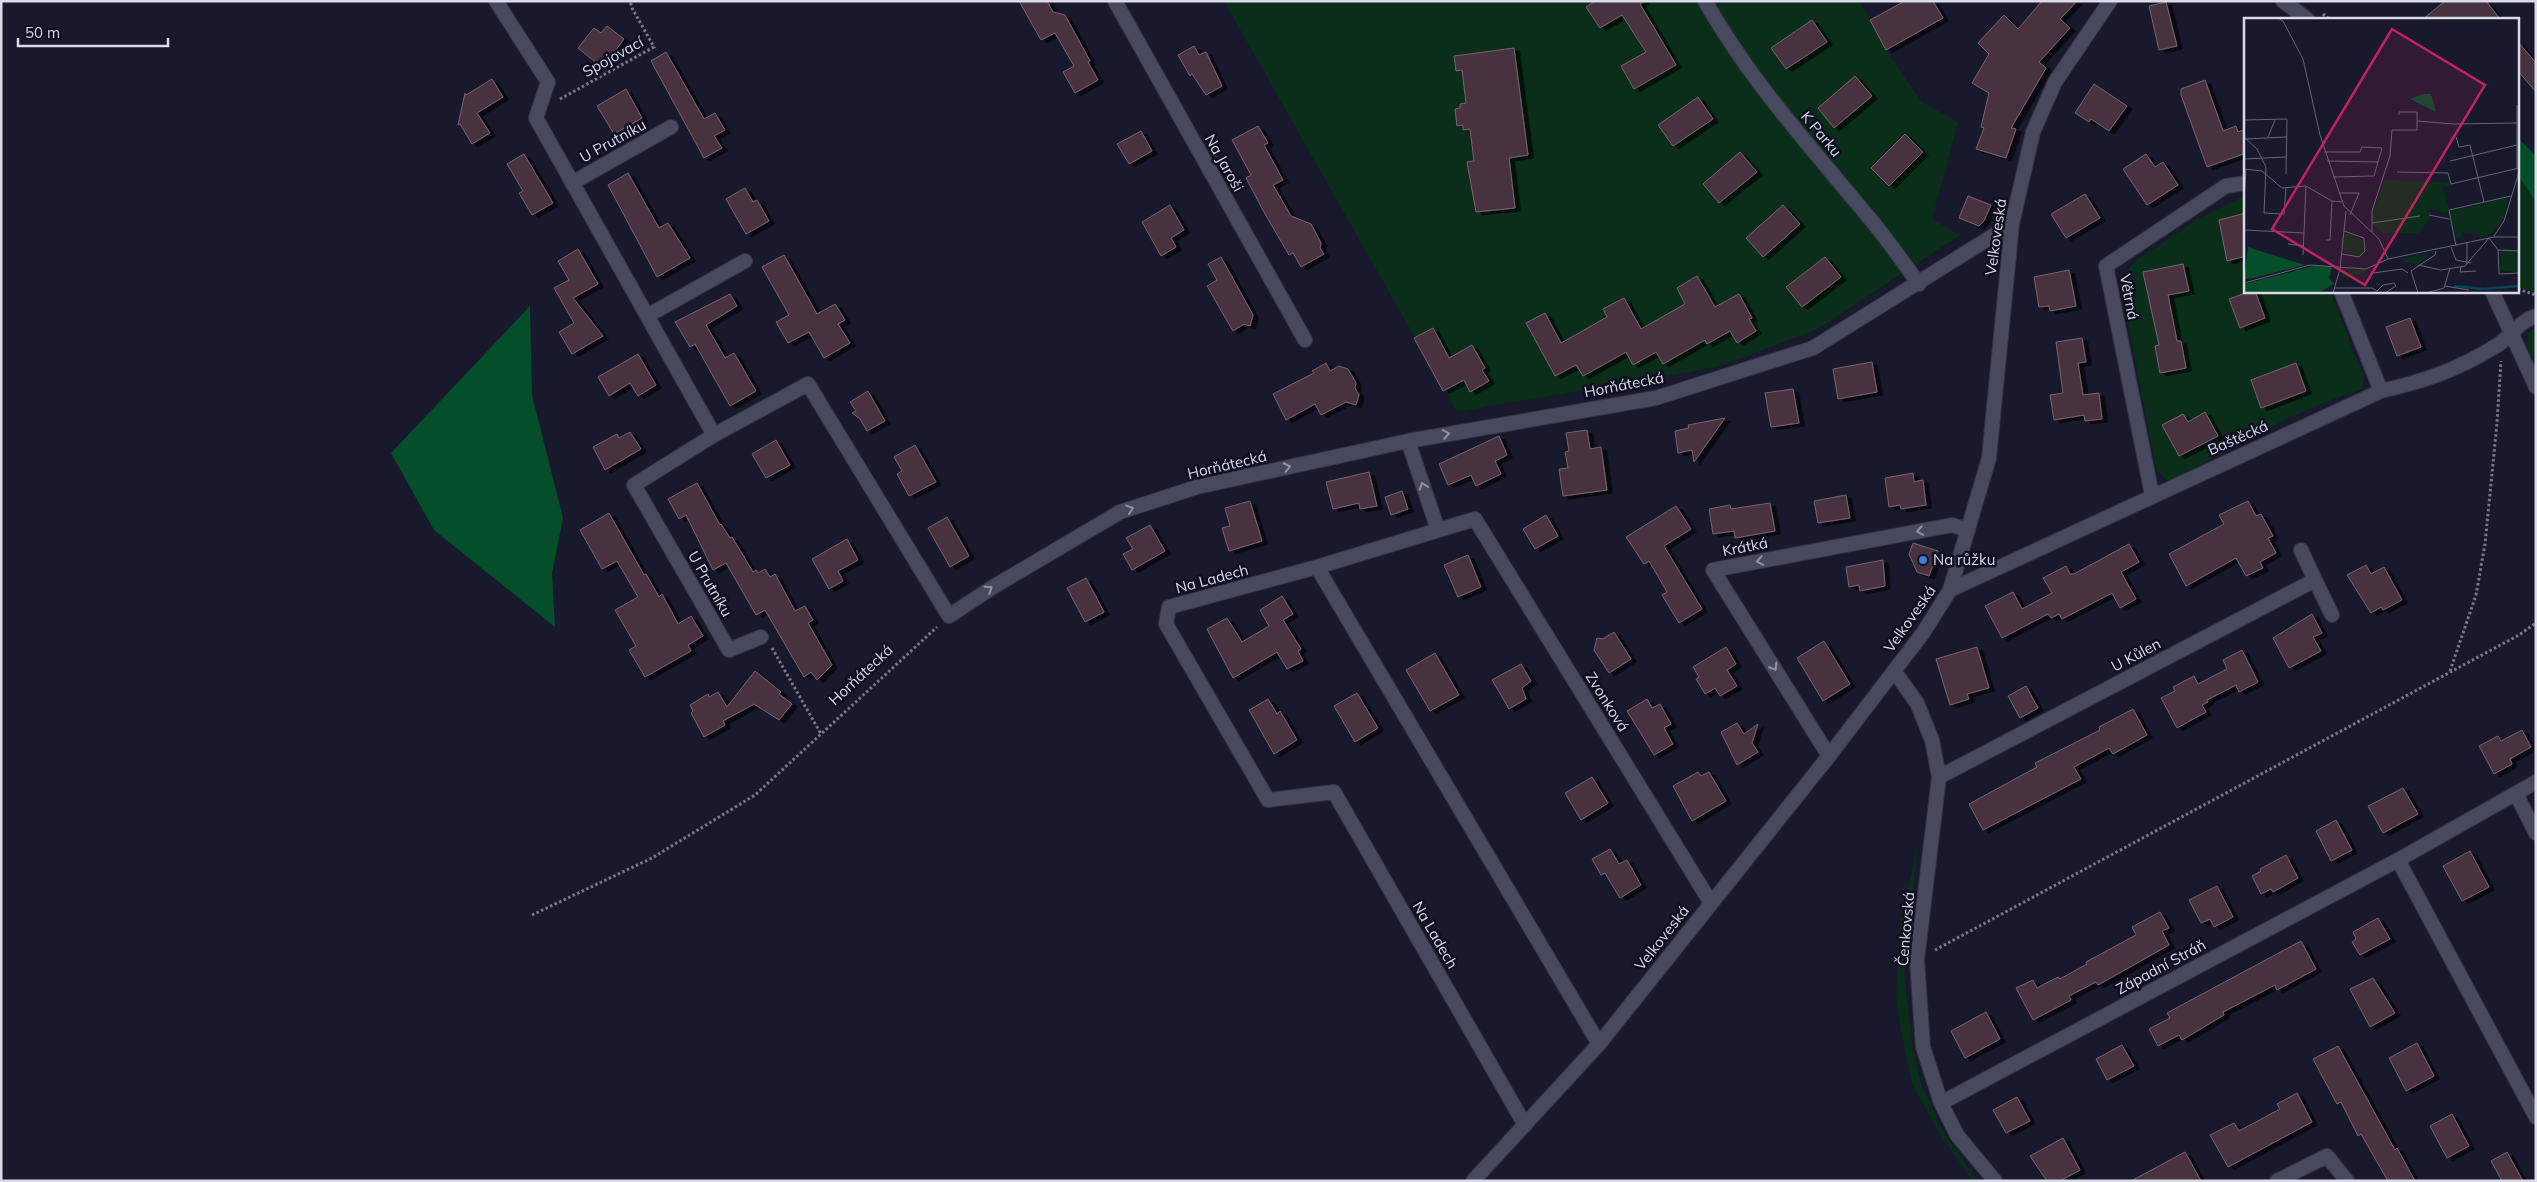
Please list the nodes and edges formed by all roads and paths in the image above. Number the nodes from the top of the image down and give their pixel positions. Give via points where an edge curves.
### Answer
1 (496, 1) edge
2 (630, 1) edge
3 (1115, 1) edge
4 (1704, 1) edge
5 (2110, 1) edge
6 (2283, 1) edge
7 (2306, 18) edge
8 (538, 112) junction
9 (671, 127) dead end
10 (572, 183) junction
11 (2244, 183) edge
12 (2012, 224) junction
13 (745, 261) dead end
14 (1919, 284) junction
15 (2520, 289) edge
16 (2341, 292) edge
17 (2492, 292) edge
18 (2536, 295) edge
19 (647, 316) junction
20 (2536, 316) edge
21 (2511, 332) junction
22 (1305, 340) dead end
23 (2501, 343) junction
24 (2536, 388) edge
25 (2380, 392) junction
26 (714, 435) junction
27 (1408, 441) junction
28 (2152, 495) junction
29 (1438, 530) junction
30 (1968, 530) junction
31 (2301, 550) dead end
32 (1317, 567) junction
33 (2315, 580) junction
34 (1950, 590) junction
35 (2332, 615) dead end
36 (949, 616) junction
37 (2536, 623) edge
38 (761, 637) joint
39 (1894, 671) junction
40 (2450, 672) junction
41 (821, 734) junction
42 (1829, 756) junction
43 (1939, 777) junction
44 (2536, 782) edge
45 (2516, 794) junction
46 (2536, 833) edge
47 (2398, 860) junction
48 (1711, 903) junction
49 (532, 915) dead end
50 (1917, 960) junction
51 (1599, 1044) junction
52 (1941, 1103) junction
53 (2536, 1117) edge
54 (1525, 1124) junction
55 (1473, 1181) edge
56 (1995, 1181) edge
57 (2277, 1181) edge
58 (2347, 1181) edge

1 - 8 street via 548,82
2 - 8 path, Spojovací via 654,47
3 - 22 street, Na Jaroši
4 - 14 street, K Parku via 1735,51 1777,107 1868,216
5 - 12 street, Velkoveská via 2055,82 2037,123
6 - 7 street
8 - 10 street, U Prutníku via 536,118
9 - 10 street, U Prutníku
10 - 19 street, U Prutníku
11 - 28 street, Větrná via 2226,186 2106,266
12 - 14 street, Horňátecká
12 - 30 street, Velkoveská via 1989,458
13 - 19 street
27 -> 14 street, Horňátecká via 1656,398 1813,348
15 - 18 path
16 - 25 street
17 - 21 street
19 - 26 street, U Prutníku
20 - 21 street, Baštěcká
21 - 23 street, Baštěcká
21 - 24 street
23 - 25 street, Baštěcká via 2466,365 2421,382
23 - 40 path via 2485,544 2476,595
25 - 28 street, Baštěcká
26 - 36 street, U Prutníku via 808,384
26 - 38 street, U Prutníku via 634,485 729,650
29 -> 27 street
36 -> 27 street, Horňátecká via 1000,582 1120,512 1197,487
28 - 34 street, Baštěcká
29 - 32 street
29 - 48 street, Zvonková via 1475,519
30 - 34 street, Velkoveská
30 -> 42 street, Krátká via 1952,525 1714,570
31 - 33 street
32 - 51 street
32 - 54 street, Na Ladech via 1169,607 1166,624 1268,800 1334,792
33 - 35 street
33 - 43 street, U Kůlen
34 - 39 street, Velkoveská
36 - 41 path, Horňátecká
37 - 40 path via 2519,636
38 - 41 path via 766,638
39 - 42 street, Velkoveská
39 - 43 street, Čenkovská via 1917,703 1932,740
40 - 50 path
41 - 49 path, Horňátecká via 755,796 652,858
42 - 48 street, Velkoveská
43 - 50 street, Čenkovská
44 - 45 street, Západní Stráň
45 - 46 street
45 - 47 street, Západní Stráň
47 - 52 street, Západní Stráň
47 - 53 street
48 - 51 street, Velkoveská
50 - 52 street, Čenkovská via 1923,1047
51 - 54 street, Velkoveská
52 - 56 street, Čenkovská via 1957,1135
54 - 55 street, Velkoveská
57 - 58 street via 2327,1156

